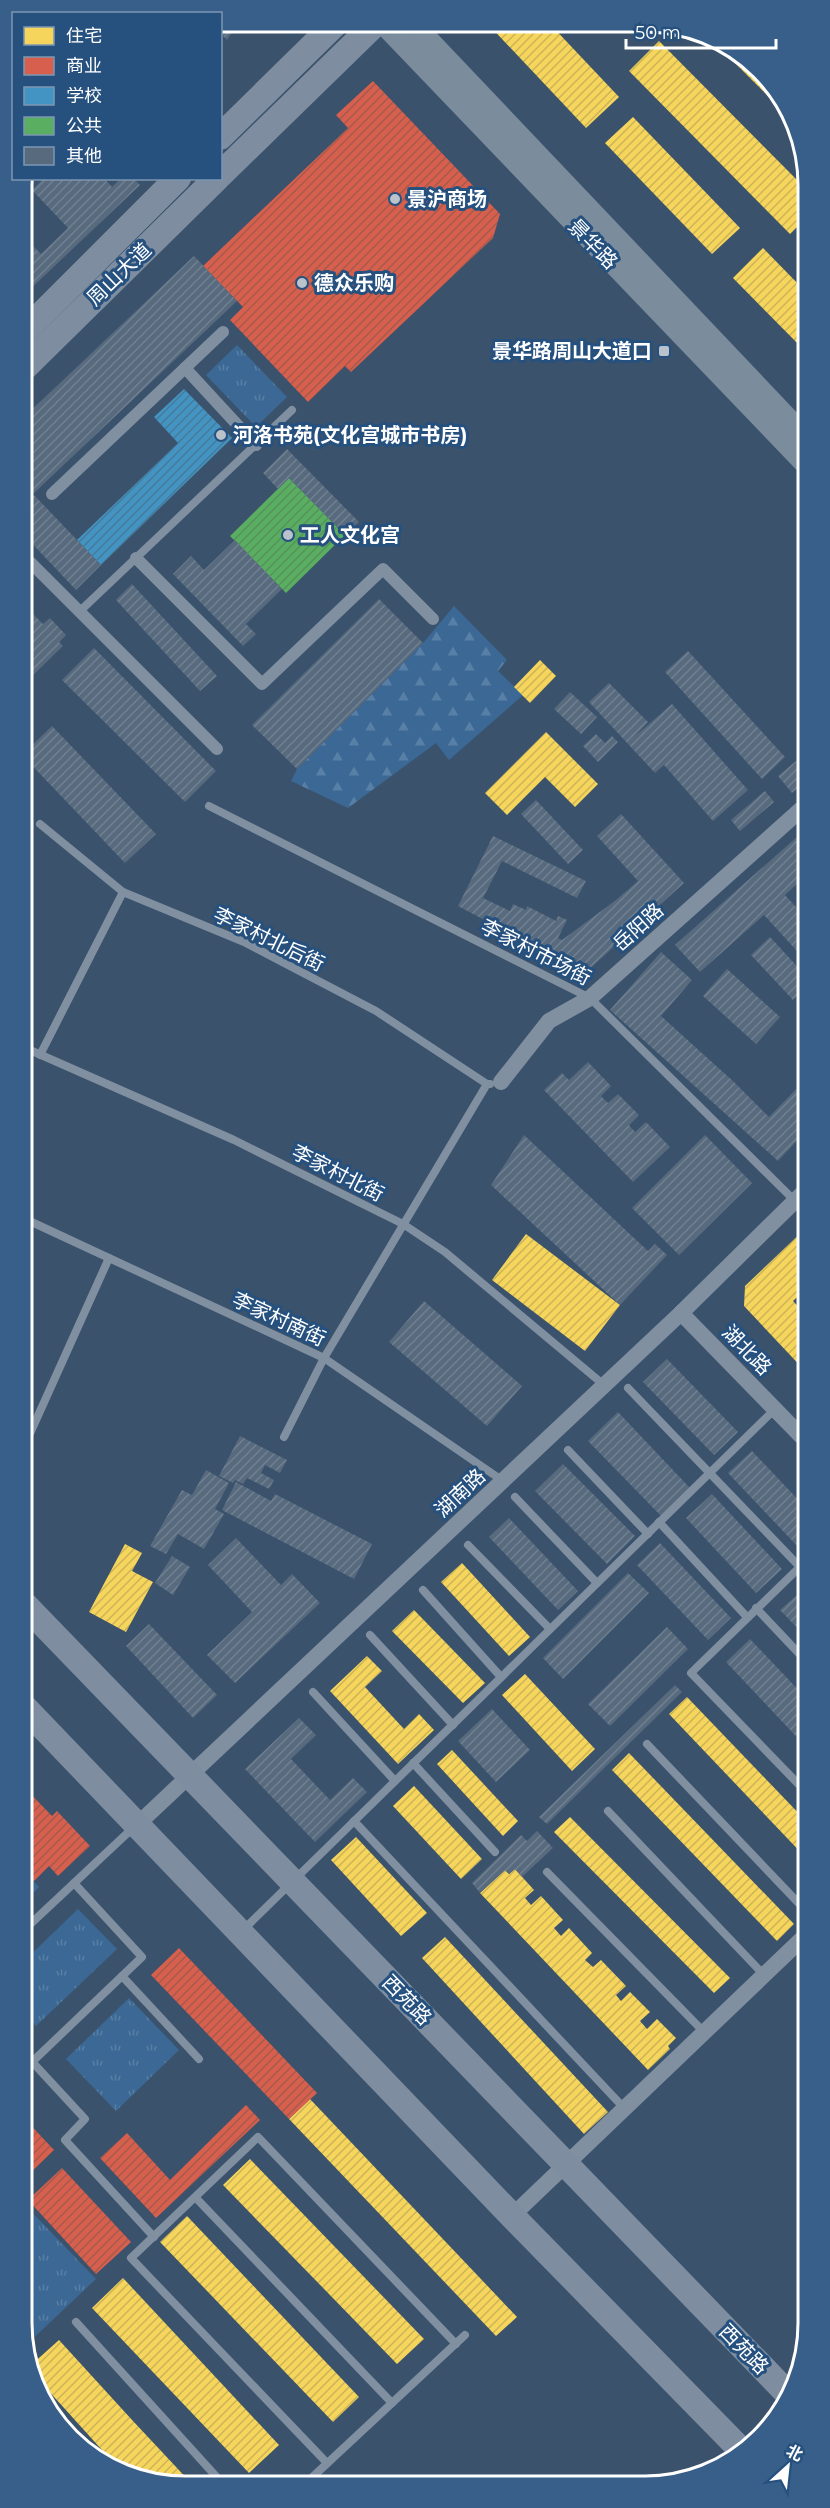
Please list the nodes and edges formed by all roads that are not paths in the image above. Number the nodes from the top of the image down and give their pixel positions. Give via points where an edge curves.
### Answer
1 (327, 32) edge
2 (367, 32) edge
3 (392, 32) edge
4 (420, 32) edge
5 (222, 135) edge
6 (222, 173) edge
7 (176, 180) edge
8 (215, 180) edge
9 (32, 324) edge
10 (224, 332) dead end
11 (32, 360) edge
12 (185, 368) junction
13 (292, 410) dead end
14 (798, 430) edge
15 (256, 445) junction
16 (798, 456) edge
17 (52, 494) dead end
18 (136, 558) junction
19 (32, 564) edge
20 (79, 612) junction
21 (433, 619) dead end
22 (217, 749) dead end
23 (208, 806) dead end
24 (798, 812) edge
25 (40, 824) dead end
26 (123, 892) junction
27 (590, 998) junction
28 (32, 1051) edge
29 (40, 1055) junction
30 (494, 1083) junction
31 (798, 1192) edge
32 (798, 1198) edge
33 (32, 1222) edge
34 (403, 1224) junction
35 (109, 1258) junction
36 (681, 1313) junction
37 (324, 1358) junction
38 (604, 1385) junction
39 (628, 1388) dead end
40 (776, 1409) junction
41 (32, 1429) edge
42 (798, 1432) edge
43 (284, 1437) dead end
44 (568, 1450) dead end
45 (711, 1472) junction
46 (503, 1481) junction
47 (515, 1497) dead end
48 (659, 1522) junction
49 (648, 1534) junction
50 (468, 1545) dead end
51 (798, 1564) edge
52 (798, 1568) edge
53 (597, 1583) junction
54 (423, 1590) dead end
55 (756, 1608) junction
56 (32, 1612) edge
57 (747, 1617) junction
58 (550, 1629) junction
59 (370, 1635) dead end
60 (798, 1652) edge
61 (501, 1677) junction
62 (313, 1692) dead end
63 (32, 1715) edge
64 (453, 1725) junction
65 (647, 1744) dead end
66 (413, 1763) junction
67 (190, 1775) junction
68 (395, 1781) junction
69 (798, 1784) edge
70 (608, 1811) dead end
71 (354, 1821) junction
72 (138, 1824) junction
73 (495, 1852) dead end
74 (547, 1872) dead end
75 (292, 1881) junction
76 (74, 1883) junction
77 (798, 1903) edge
78 (32, 1922) edge
79 (242, 1932) junction
80 (798, 1943) edge
81 (764, 1975) junction
82 (123, 1976) junction
83 (704, 2032) junction
84 (199, 2060) dead end
85 (32, 2062) joint
86 (624, 2108) junction
87 (565, 2164) junction
88 (196, 2198) junction
89 (512, 2216) junction
90 (153, 2237) junction
91 (76, 2322) dead end
92 (465, 2335) dead end
93 (456, 2344) junction
94 (783, 2389) edge
95 (393, 2403) junction
96 (737, 2446) edge
97 (327, 2463) junction
98 (216, 2476) edge
99 (313, 2476) edge

1 - 5 main road
2 - 6 main road
3 - 16 main road, 景华路
4 - 14 main road, 景华路
7 - 9 main road, 周山大道
8 - 11 main road, 周山大道
10 - 12 street
12 - 15 street
12 - 17 street
13 - 15 lane
15 - 18 lane
18 - 20 lane
18 - 21 street via 262,684 383,568
19 - 20 street
20 - 22 street
23 - 27 lane, 李家村市场街
24 - 27 street, 岳阳路
25 - 26 lane, 李家村北后街
26 - 29 lane
26 - 30 lane, 李家村北后街 via 244,942 376,1011
27 - 30 street, 岳阳路 via 549,1021
27 - 31 lane, 李家村市场街
28 - 29 lane, 李家村北街
29 - 34 lane, 李家村北街 via 234,1140
30 - 34 lane
32 - 36 street, 湖南路
33 - 35 lane, 李家村南街
34 - 37 lane
34 - 38 lane, 李家村北街 via 445,1252
35 - 37 lane, 李家村南街
35 - 41 lane
36 - 38 street, 湖南路
36 - 40 street, 湖北路
37 - 43 lane
37 - 46 lane, 李家村南街
38 - 46 street, 湖南路
39 - 45 lane
40 - 42 street, 湖北路
40 - 45 lane
44 - 49 lane
45 - 48 lane
45 - 51 lane
46 - 67 street, 湖南路
47 - 53 lane
48 - 49 lane
48 - 57 lane
49 - 53 lane
50 - 58 lane
52 - 55 lane
53 - 58 lane
54 - 61 lane
55 - 57 lane
55 - 60 lane
56 - 67 main road, 西苑路
57 - 69 lane via 691,1673
58 - 61 lane
59 - 64 lane
61 - 64 lane
62 - 68 lane
63 - 72 main road
64 - 66 lane
65 - 77 lane
66 - 68 lane
66 - 73 lane
67 - 72 street, 湖南路
67 - 75 main road, 西苑路
68 - 71 lane
70 - 81 lane
71 - 75 lane
71 - 86 lane
72 - 76 lane
72 - 79 main road
74 - 83 lane
75 - 79 lane
75 - 87 main road, 西苑路
76 - 78 lane
76 - 82 lane via 142,1958
79 - 89 main road
80 - 81 street
81 - 83 street
82 - 84 lane
82 - 85 lane
83 - 86 street
85 - 90 lane via 85,2119 65,2140
86 - 87 street
87 - 89 street
87 - 94 main road, 西苑路
88 - 90 lane
88 - 93 lane via 258,2137
88 - 95 lane
89 - 96 main road
90 - 97 lane via 131,2258
91 - 98 lane
92 - 93 lane
93 - 95 lane
95 - 97 lane
97 - 99 lane

